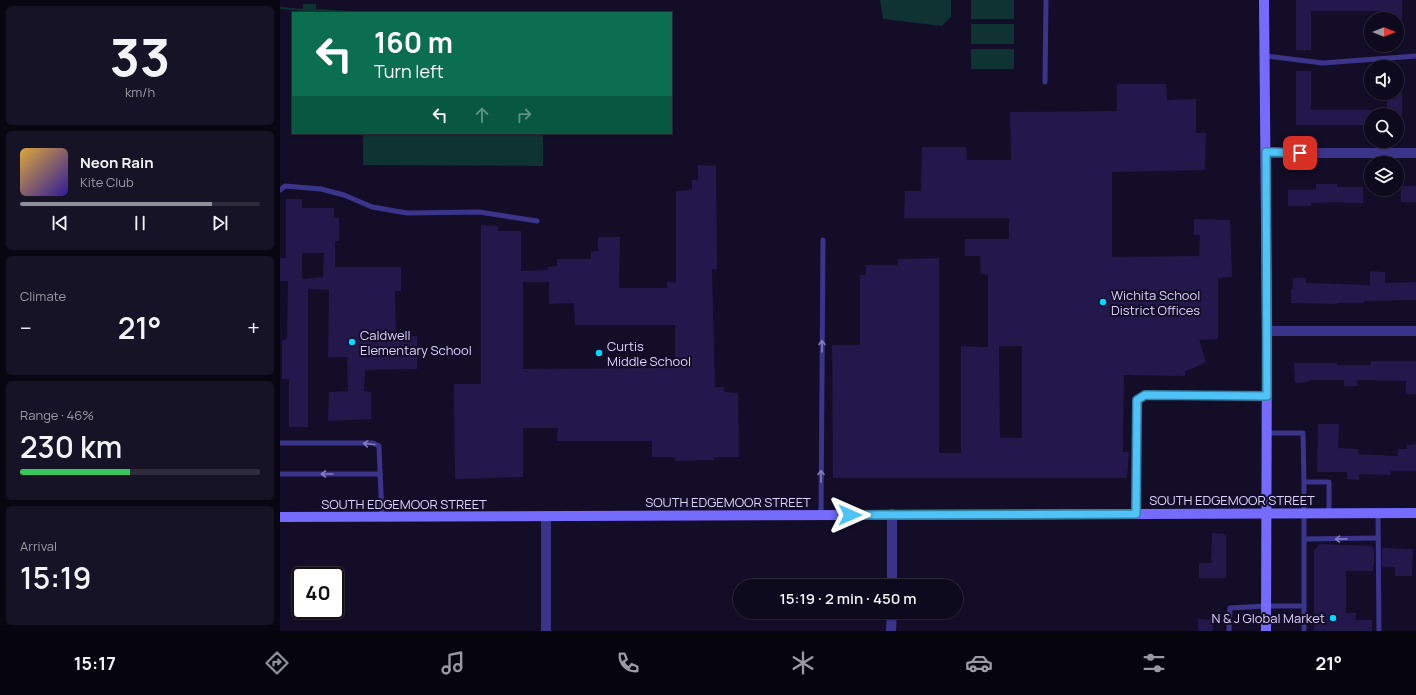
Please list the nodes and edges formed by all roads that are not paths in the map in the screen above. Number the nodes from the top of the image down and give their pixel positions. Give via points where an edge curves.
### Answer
1 (1046, 0) edge
2 (1264, 0) edge
3 (1265, 56) junction
4 (1416, 56) edge
5 (1046, 82) dead end
6 (1266, 152) junction
7 (1416, 153) edge
8 (280, 190) edge
9 (537, 221) dead end
10 (822, 240) dead end
11 (1267, 331) junction
12 (1416, 332) edge
13 (1267, 396) junction
14 (1267, 433) junction
15 (280, 443) edge
16 (280, 474) edge
17 (380, 474) junction
18 (1304, 482) junction
19 (1266, 513) junction
20 (1304, 513) junction
21 (1329, 513) junction
22 (1378, 513) junction
23 (1416, 513) edge
24 (892, 514) junction
25 (1136, 514) junction
26 (821, 515) junction
27 (546, 516) junction
28 (280, 517) edge
29 (382, 517) junction
30 (1378, 538) junction
31 (1304, 539) junction
32 (892, 579) edge
33 (1266, 606) junction
34 (1304, 606) junction
35 (892, 619) edge
36 (546, 631) edge
37 (891, 631) edge
38 (1229, 631) edge
39 (1266, 631) edge
40 (1304, 631) edge
41 (1379, 631) edge

1 - 5 lane
2 - 3 street
3 - 4 lane via 1323,63
3 - 6 street
6 - 7 street
6 - 11 street
8 - 9 lane via 286,186 320,189 344,195 372,208 407,213 479,212
26 -> 10 lane
11 - 12 street
11 - 13 street
13 - 14 street
13 - 25 lane via 1145,395 1137,400
14 - 18 lane via 1303,433
14 - 19 street
17 -> 15 lane via 379,446 374,443
17 -> 16 lane
17 - 29 lane
18 - 20 lane
18 - 21 lane via 1329,482
19 - 20 street, SOUTH EDGEMOOR STREET
19 - 25 street, SOUTH EDGEMOOR STREET
19 - 33 street
20 - 21 street, SOUTH EDGEMOOR STREET
20 - 31 lane
21 - 22 street, SOUTH EDGEMOOR STREET
22 - 23 street, SOUTH EDGEMOOR STREET
22 - 30 lane
24 - 25 street, SOUTH EDGEMOOR STREET
24 - 26 street, SOUTH EDGEMOOR STREET
24 - 32 street
26 - 27 street, SOUTH EDGEMOOR STREET
27 - 29 street, SOUTH EDGEMOOR STREET
27 - 36 street
28 - 29 street, SOUTH EDGEMOOR STREET
30 -> 31 lane
30 - 41 lane
31 - 34 lane
33 - 34 lane
33 - 38 lane via 1230,608
33 - 39 street
34 - 40 lane
35 - 37 street

